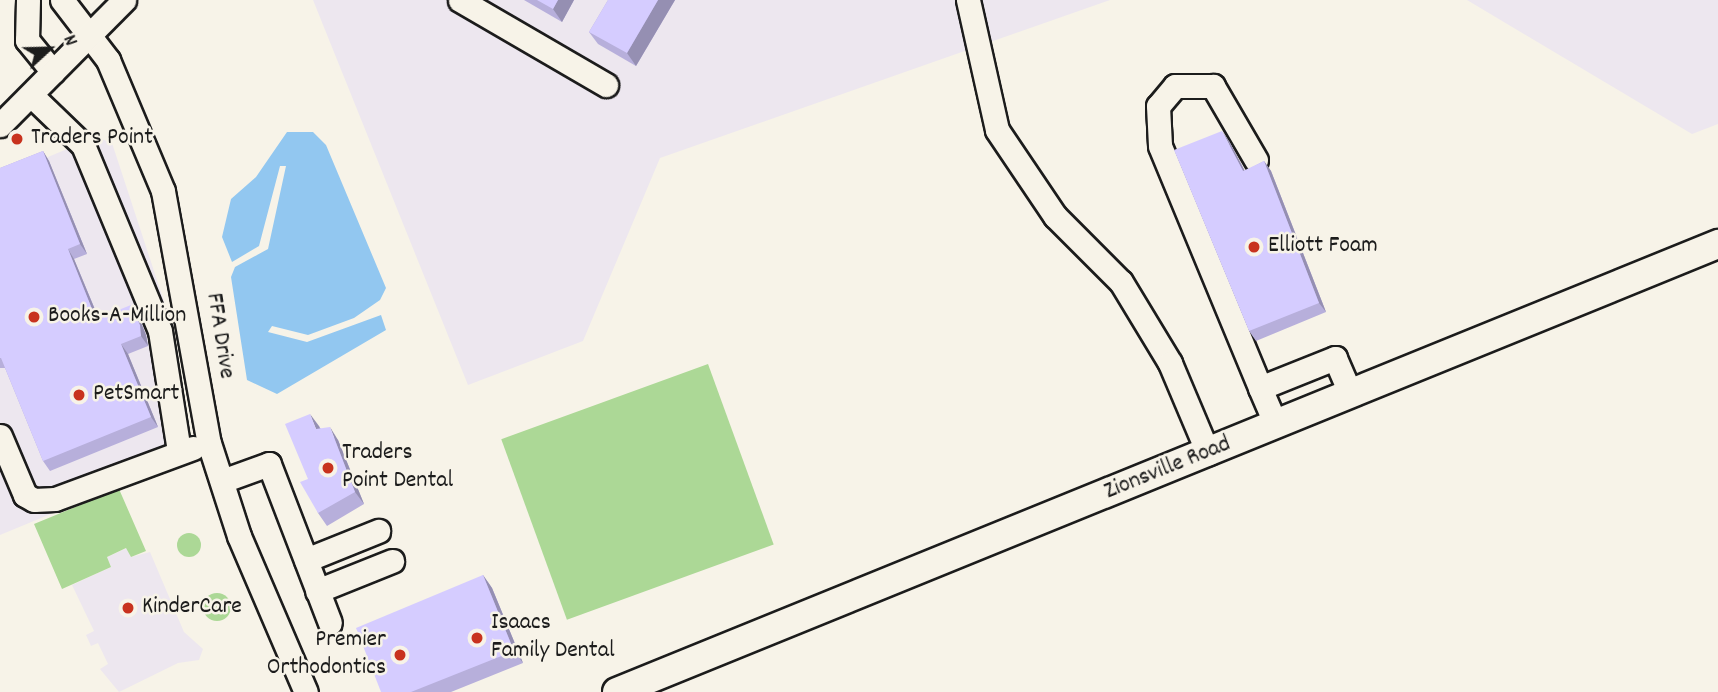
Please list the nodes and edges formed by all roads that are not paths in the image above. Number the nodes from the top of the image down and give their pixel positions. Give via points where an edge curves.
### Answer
1 (28, 0) edge
2 (62, 0) edge
3 (124, 0) edge
4 (460, 0) edge
5 (968, 0) edge
6 (91, 34) junction
7 (53, 72) junction
8 (606, 85) dead end
9 (31, 94) junction
10 (0, 125) edge
11 (1256, 160) dead end
12 (1718, 244) edge
13 (1260, 388) junction
14 (1351, 395) junction
15 (1276, 425) junction
16 (0, 436) edge
17 (209, 443) junction
18 (179, 451) junction
19 (1208, 453) junction
20 (222, 481) junction
21 (378, 531) dead end
22 (306, 560) junction
23 (392, 561) dead end
24 (317, 591) junction
25 (330, 624) dead end
26 (306, 692) edge
27 (617, 692) edge

1 - 7 street via 27,40
2 - 6 street, FFA Drive
3 - 6 street
4 - 8 street
5 - 19 street via 997,130 1055,216 1121,282 1170,363
6 - 7 street
6 - 17 street, FFA Drive via 163,191
7 - 9 street
9 - 10 street
9 - 18 street via 83,145 160,331
11 - 13 street via 1213,86 1175,86 1157,106 1160,146
12 - 14 main road, Zionsville Road
13 - 14 street via 1335,358
13 - 15 street
14 - 15 main road, Zionsville Road
15 - 19 main road, Zionsville Road
16 - 18 street via 25,495 34,500 55,499
17 - 18 street
17 - 20 street, FFA Drive
19 - 27 main road, Zionsville Road
20 - 22 street via 269,464
20 - 26 street, FFA Drive
21 - 22 street
22 - 24 street
23 - 24 street
24 - 25 street

